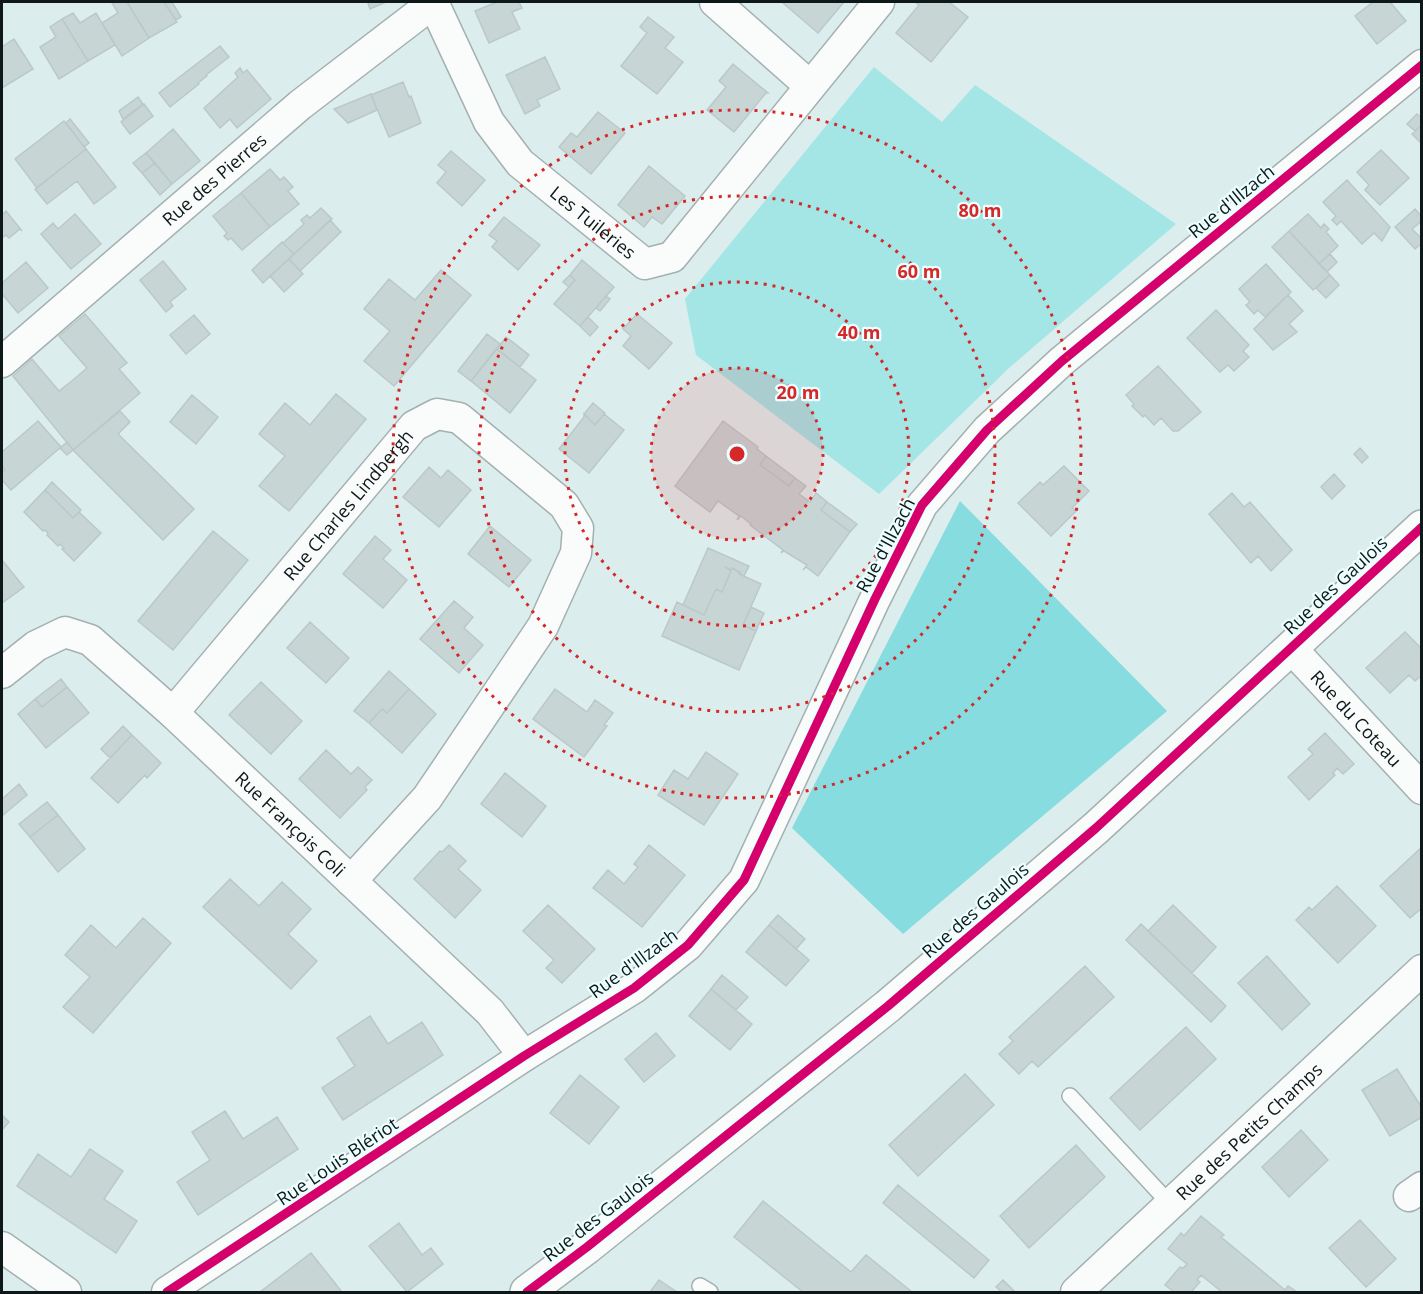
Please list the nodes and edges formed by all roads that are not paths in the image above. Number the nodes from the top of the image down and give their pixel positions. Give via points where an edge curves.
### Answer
1 (433, 2) edge
2 (715, 2) edge
3 (879, 2) edge
4 (1422, 65) edge
5 (810, 86) junction
6 (2, 362) edge
7 (1422, 527) edge
8 (1291, 648) junction
9 (2, 673) edge
10 (173, 714) junction
11 (1422, 789) edge
12 (351, 881) junction
13 (1422, 970) edge
14 (524, 1056) junction
15 (1071, 1096) dead end
16 (1170, 1204) junction
17 (2, 1247) edge
18 (66, 1293) edge
19 (167, 1293) edge
20 (527, 1293) edge
21 (1076, 1293) edge

1 - 5 street, Les Tuileries via 489,122 520,163 645,264 672,257
1 - 6 street, Rue des Pierres via 300,105
2 - 5 street
3 - 5 street, Les Tuileries
4 - 14 street, Rue d'Illzach via 1062,361 987,430 922,506 744,880 688,945 633,988
7 - 8 main road, Rue des Gaulois
8 - 11 street, Rue du Coteau
8 - 20 main road, Rue des Gaulois via 1096,828 888,1006
9 - 10 street, Rue François Coli via 36,646 65,632 90,640
10 - 12 street, Rue François Coli
10 - 12 street, Rue Charles Lindbergh via 414,426 437,414 459,418 564,505 578,528 576,553 543,626 427,798
12 - 14 street, Rue François Coli via 490,1012
13 - 16 street, Rue des Petits Champs
14 - 19 street, Rue Louis Blériot
15 - 16 lane
16 - 21 street, Rue des Petits Champs
17 - 18 street

